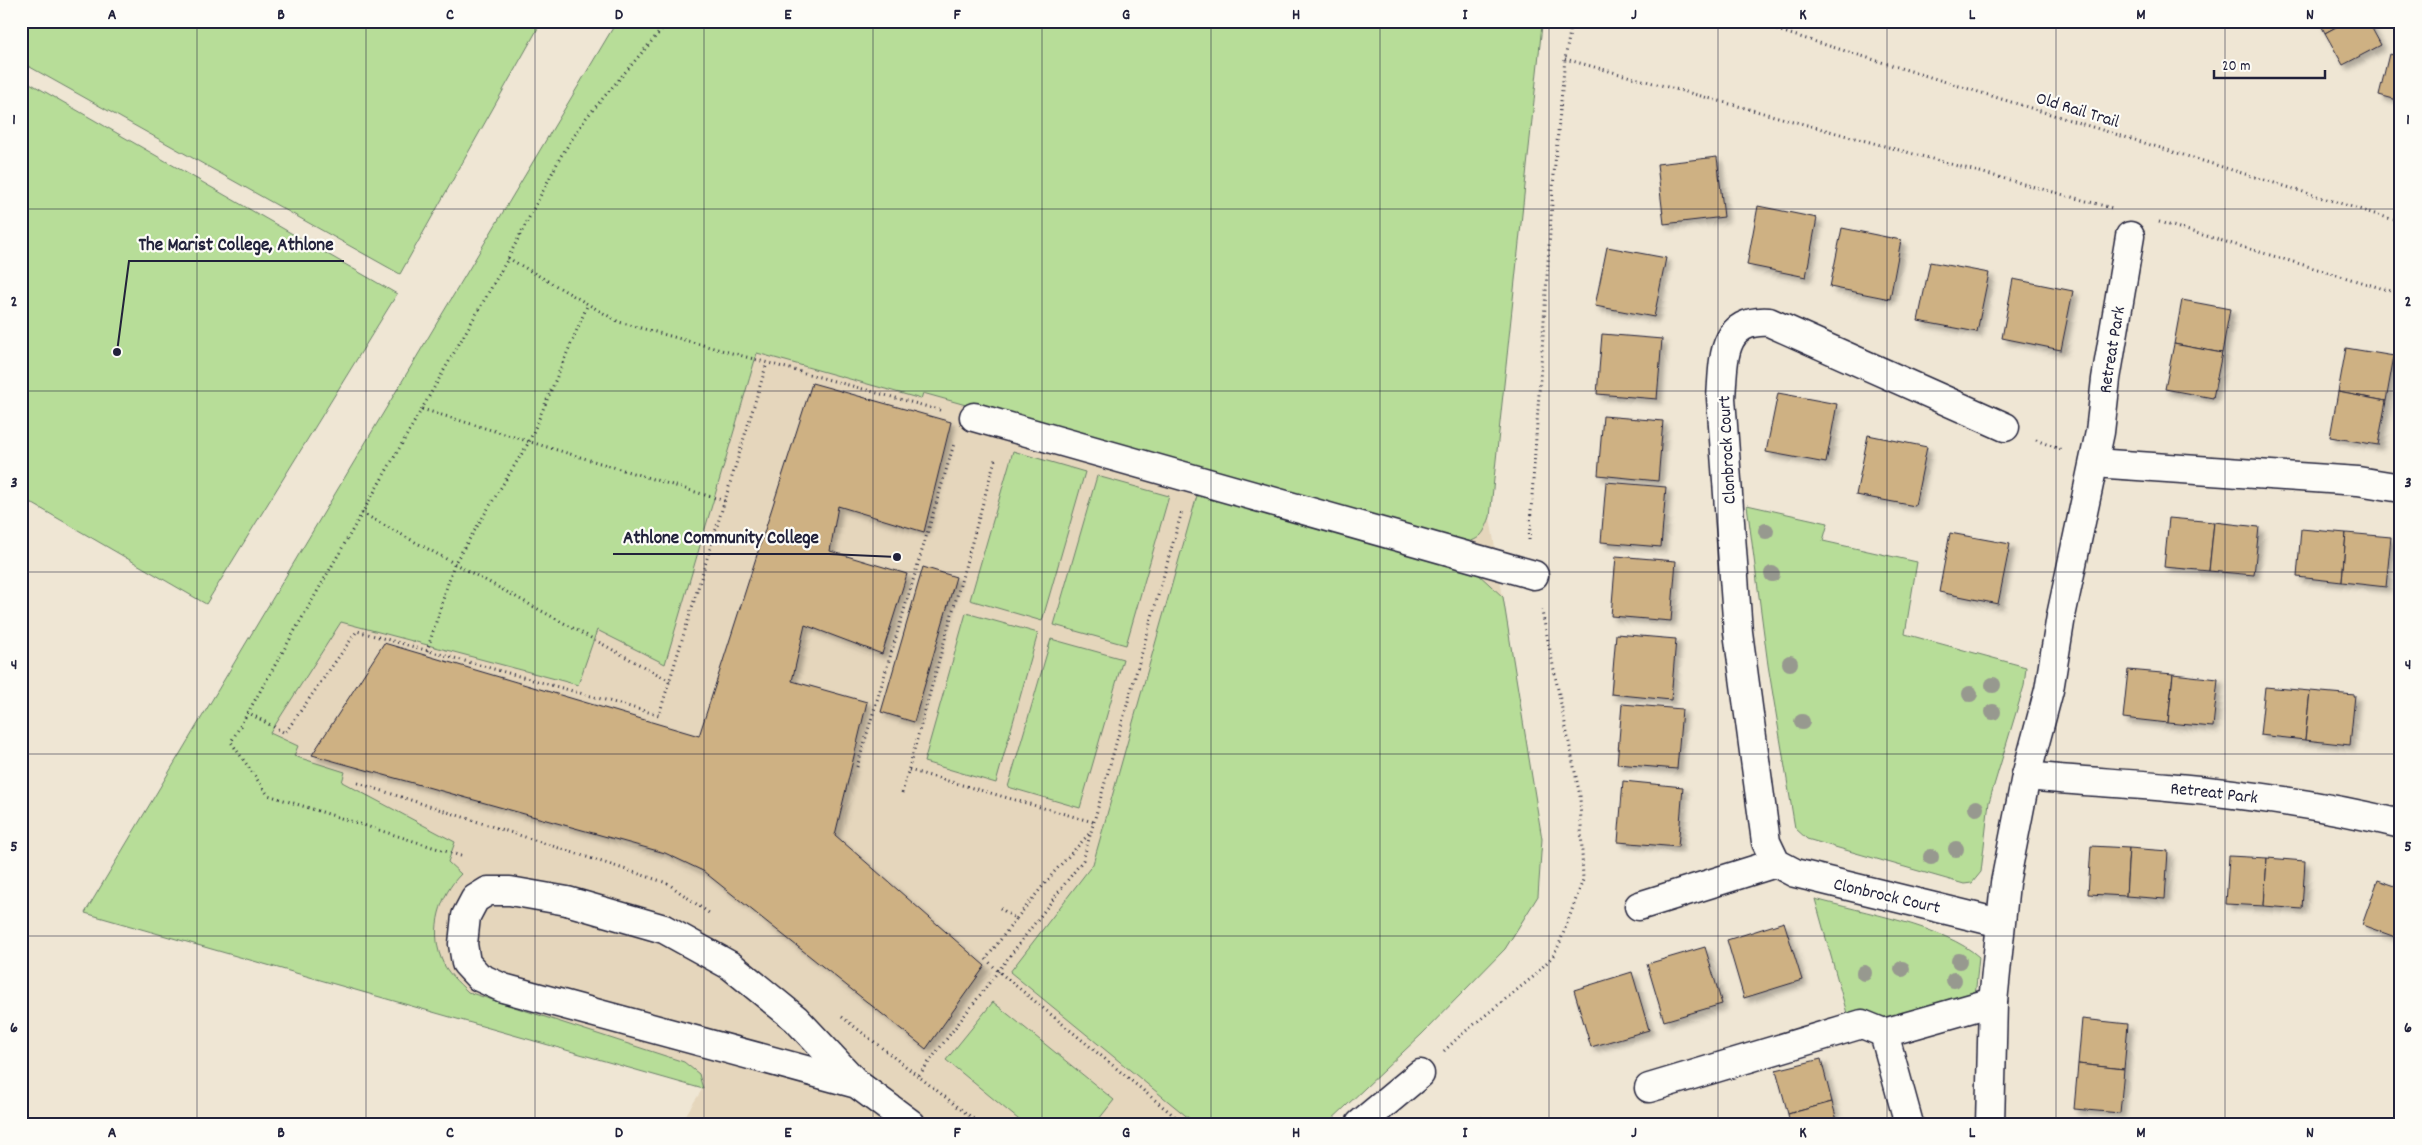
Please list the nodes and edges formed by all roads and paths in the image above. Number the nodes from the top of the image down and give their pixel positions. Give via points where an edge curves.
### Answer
1 (668, 21) edge
2 (1748, 21) edge
3 (1566, 59) dead end
4 (2117, 209) dead end
5 (2154, 220) dead end
6 (2401, 222) edge
7 (2130, 236) dead end
8 (508, 258) junction
9 (2401, 294) edge
10 (588, 304) junction
11 (768, 363) junction
12 (422, 409) junction
13 (969, 416) junction
14 (1004, 425) junction
15 (2005, 427) joint
16 (529, 442) junction
17 (2094, 463) junction
18 (1192, 476) junction
19 (2401, 488) edge
20 (725, 501) junction
21 (362, 513) junction
22 (454, 564) junction
23 (1534, 575) dead end
24 (427, 651) junction
25 (670, 681) junction
26 (247, 712) junction
27 (857, 767) dead end
28 (909, 770) junction
29 (2026, 776) junction
30 (902, 793) dead end
31 (1093, 822) junction
32 (2401, 824) edge
33 (1090, 834) junction
34 (461, 856) dead end
35 (1776, 863) junction
36 (1639, 906) dead end
37 (1000, 908) dead end
38 (1016, 919) junction
39 (2000, 923) junction
40 (998, 971) junction
41 (1993, 1002) junction
42 (1884, 1032) junction
43 (1420, 1074) dead end
44 (919, 1076) dead end
45 (857, 1084) junction
46 (1649, 1088) dead end
47 (911, 1124) edge
48 (1184, 1124) edge
49 (1360, 1124) edge
50 (1909, 1124) edge
51 (1990, 1124) edge

1 - 8 path via 586,118 560,156
2 - 6 path, Old Rail Trail
3 - 4 path
5 - 9 path
7 - 17 street, Retreat Park
8 - 10 path
8 - 12 path
10 - 11 path via 618,322
10 - 16 path
11 - 13 path via 920,406
11 - 20 path
12 - 16 path
12 - 21 path
13 - 14 street
13 - 27 path
14 - 18 street
14 - 28 path
15 - 17 path
15 - 35 street, Clonbrock Court via 1769,322 1747,322 1733,334 1724,362 1721,398 1738,632 1764,834
16 - 20 path
16 - 22 path
17 - 19 street via 2358,481
17 - 29 street, Retreat Park via 2061,616 2049,690
18 - 23 street
18 - 31 path
20 - 25 path
21 - 22 path
21 - 26 path
22 - 24 path
22 - 25 path
24 - 25 path via 659,715
24 - 26 path via 357,631 285,733
26 - 34 path via 231,742 268,795
28 - 30 path
28 - 31 path
29 - 32 street, Retreat Park via 2261,798 2340,809
29 - 39 street, Retreat Park
31 - 33 path
33 - 38 path
33 - 40 path via 1082,860
35 - 36 street
35 - 39 street, Clonbrock Court via 1795,873
37 - 38 path
38 - 40 path via 986,958
39 - 41 street, Retreat Park
40 - 44 path
40 - 48 path
41 - 42 street
41 - 51 street, Retreat Park
42 - 46 street via 1862,1024
42 - 50 street
43 - 49 street
45 - 45 street via 503,988 479,977 466,963 463,944 466,916 475,900 488,891 510,891 567,901 664,929 731,966 796,1020
45 - 47 street

